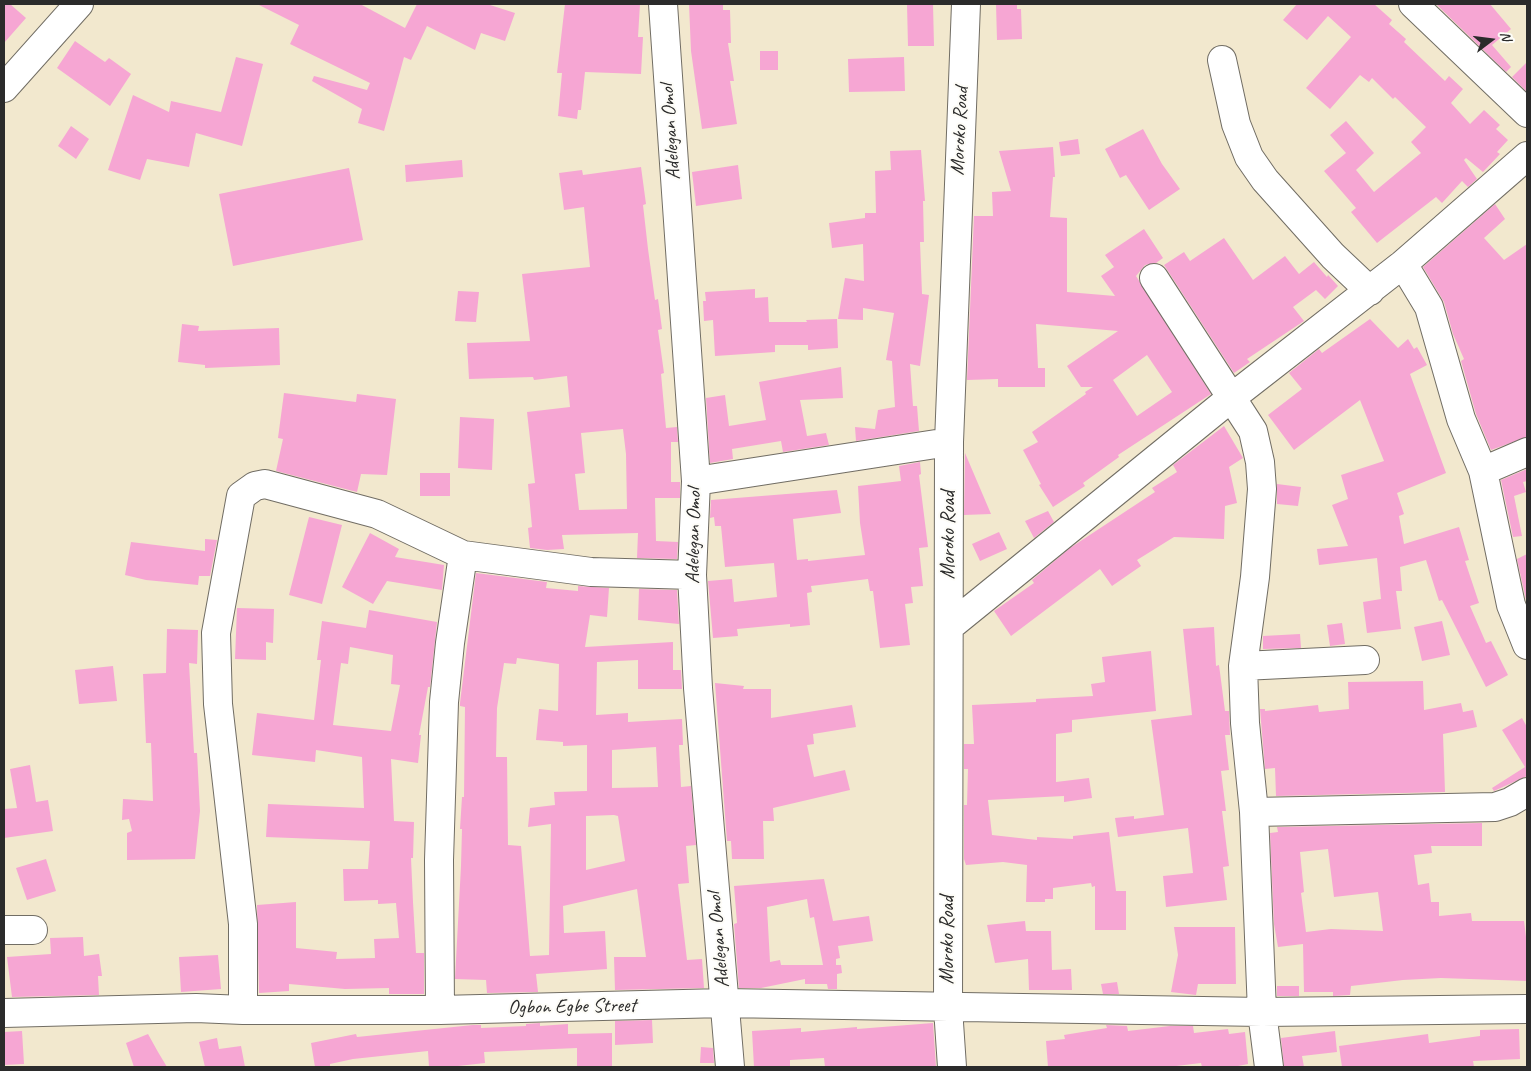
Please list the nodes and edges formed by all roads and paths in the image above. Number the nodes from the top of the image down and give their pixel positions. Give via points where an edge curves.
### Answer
1 (79, 4) edge
2 (663, 4) edge
3 (966, 4) edge
4 (1413, 4) edge
5 (1222, 60) dead end
6 (4, 88) edge
7 (1527, 113) edge
8 (1527, 156) edge
9 (1404, 264) junction
10 (1154, 278) dead end
11 (1370, 291) junction
12 (1231, 398) junction
13 (949, 442) junction
14 (1527, 452) edge
15 (1483, 471) junction
16 (696, 482) junction
17 (463, 555) junction
18 (692, 575) junction
19 (949, 627) junction
20 (1527, 644) edge
21 (1364, 660) dead end
22 (1242, 666) junction
23 (1527, 792) edge
24 (1254, 812) junction
25 (4, 930) edge
26 (33, 930) dead end
27 (724, 1003) junction
28 (948, 1008) junction
29 (1527, 1009) edge
30 (243, 1010) junction
31 (440, 1010) junction
32 (1262, 1012) junction
33 (4, 1013) edge
34 (730, 1067) edge
35 (952, 1067) edge
36 (1269, 1067) edge

1 - 6 street
2 - 16 street, Adelegan Omol
3 - 13 street, Moroko Road
4 - 7 street
5 - 11 street via 1236,124 1249,156 1265,180 1333,256
8 - 9 street
9 - 11 street
9 - 15 street via 1429,306 1461,419
10 - 12 street
11 - 12 street
12 - 19 street
12 - 22 street via 1253,431 1262,489 1255,577
13 - 16 street
13 - 19 street, Moroko Road
14 - 15 street
15 - 20 street via 1511,605
16 - 18 street, Adelegan Omol
17 - 18 street via 591,572
17 - 30 street via 367,511 265,484 241,496 216,633 218,704 243,924
17 - 31 street via 444,702 438,860
18 - 27 street, Adelegan Omol
19 - 28 street, Moroko Road
21 - 22 street
22 - 24 street via 1244,723
23 - 24 street via 1495,807
24 - 32 street
25 - 26 street
27 - 28 street, Ogbon Egbe Street
27 - 31 street, Ogbon Egbe Street
27 - 34 street, Adelegan Omol
28 - 32 street, Ogbon Egbe Street
28 - 35 street, Moroko Road
29 - 32 street, Ogbon Egbe Street
30 - 31 street, Ogbon Egbe Street
30 - 33 street, Ogbon Egbe Street via 196,1008
32 - 36 street

